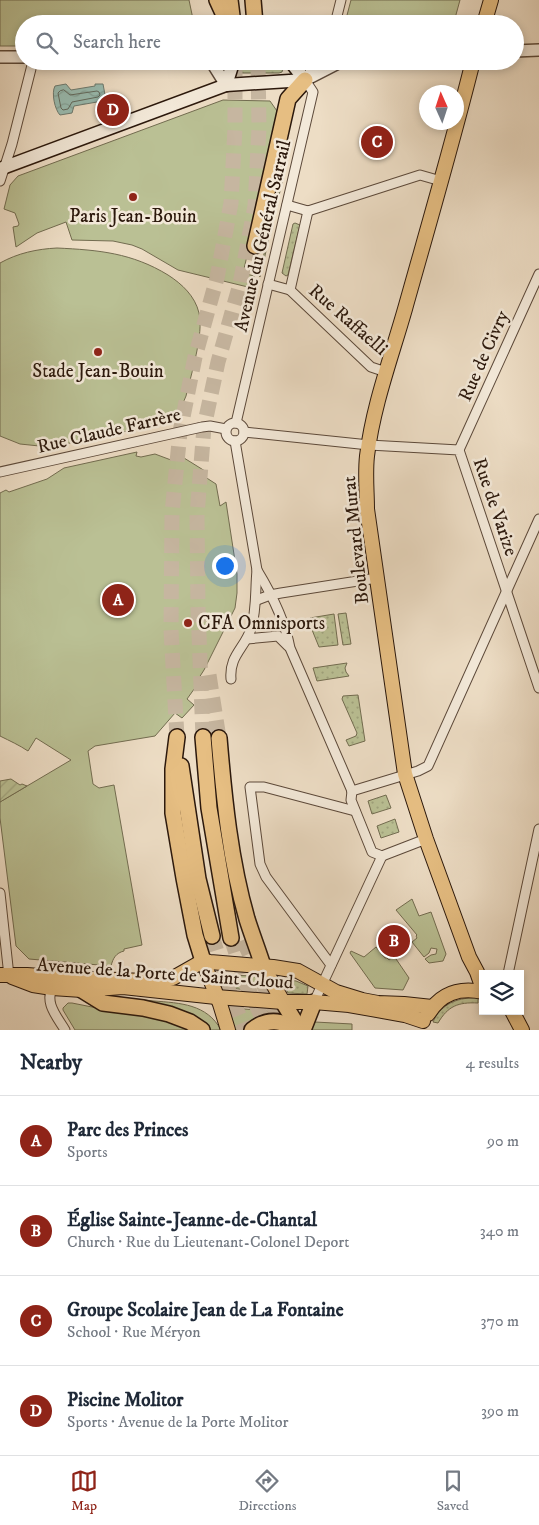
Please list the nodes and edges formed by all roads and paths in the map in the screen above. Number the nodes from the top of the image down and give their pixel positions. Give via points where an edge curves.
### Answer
1 (217, 0) edge
2 (230, 0) edge
3 (253, 0) edge
4 (341, 0) edge
5 (491, 0) edge
6 (224, 15) edge
7 (232, 15) edge
8 (255, 15) edge
9 (337, 15) edge
10 (487, 15) edge
11 (539, 50) edge
12 (524, 51) edge
13 (0, 57) edge
14 (15, 57) edge
15 (30, 70) edge
16 (217, 70) edge
17 (231, 70) edge
18 (297, 70) edge
19 (312, 70) edge
20 (324, 70) edge
21 (471, 70) edge
22 (305, 80) junction
23 (226, 85) junction
24 (2, 168) edge
25 (441, 181) junction
26 (0, 182) edge
27 (287, 205) junction
28 (308, 211) junction
29 (255, 246) dead end
30 (539, 274) edge
31 (268, 284) junction
32 (290, 290) junction
33 (386, 372) junction
34 (236, 423) junction
35 (226, 429) junction
36 (244, 432) junction
37 (235, 441) junction
38 (369, 445) junction
39 (459, 450) junction
40 (0, 472) edge
41 (539, 519) edge
42 (257, 570) junction
43 (377, 578) junction
44 (506, 592) junction
45 (270, 595) junction
46 (257, 600) junction
47 (247, 639) junction
48 (290, 648) junction
49 (231, 679) dead end
50 (539, 688) edge
51 (203, 737) tunnel mouth
52 (218, 738) tunnel mouth
53 (406, 774) junction
54 (352, 791) junction
55 (356, 811) junction
56 (539, 829) edge
57 (426, 839) junction
58 (382, 856) junction
59 (0, 895) edge
60 (212, 936) tunnel mouth
61 (237, 939) tunnel mouth
62 (203, 961) junction
63 (331, 965) junction
64 (263, 966) junction
65 (509, 970) edge
66 (4, 975) edge
67 (67, 978) junction
68 (323, 984) junction
69 (52, 988) junction
70 (82, 990) junction
71 (478, 990) edge
72 (216, 997) junction
73 (283, 1002) junction
74 (314, 1002) junction
75 (432, 1007) junction
76 (514, 1015) edge
77 (422, 1026) edge
78 (65, 1030) edge
79 (202, 1030) edge
80 (228, 1030) edge
81 (252, 1030) edge
82 (300, 1030) edge
83 (522, 1030) edge

1 - 6 highway
2 - 7 highway
3 - 8 highway
4 - 9 street
5 - 10 main road
11 - 12 street
13 - 14 street
15 - 24 street
16 - 23 street
17 - 23 main road
18 - 22 main road
19 - 22 street
20 - 22 street
21 - 25 main road, Boulevard Murat
22 - 23 main road
22 - 27 street, Avenue du Général Sarrail via 313,92
22 - 29 highway via 288,99
23 - 24 main road
24 - 26 street
25 - 28 street via 420,176
25 - 33 main road, Boulevard Murat
27 - 28 street
27 - 31 street, Avenue du Général Sarrail
28 - 32 street, Avenue du Général Sarrail
30 - 39 street, Rue de Civry
31 - 32 street
31 - 34 street, Avenue du Général Sarrail
32 - 33 street, Rue Raffaelli via 371,367
33 - 38 main road, Boulevard Murat
34 - 35 street
34 - 36 street
35 - 37 street via 227,437
35 - 40 street, Rue Claude Farrère via 202,427
36 - 37 street via 240,440
36 - 38 street, Rue de Varize
37 - 42 street
38 - 39 street, Rue de Varize
38 - 43 main road, Boulevard Murat via 366,488
39 - 44 street, Rue de Varize
41 - 44 street
42 - 45 street
42 - 46 street
43 - 45 street
43 - 53 main road, Boulevard Murat
44 - 50 street, Rue de Varize
44 - 53 street via 428,766
45 - 46 street
45 - 48 street
46 - 47 street
47 - 48 street via 278,636
47 - 49 street via 232,663
48 - 54 street
51 - 61 highway via 209,808 220,874
52 - 64 highway via 236,872
53 - 54 street
53 - 57 main road, Boulevard Murat
54 - 55 street via 351,800
55 - 58 street via 372,852
55 - 63 street via 264,787 250,788 260,864 266,877
56 - 65 street
57 - 58 street
57 - 71 main road, Boulevard Murat
58 - 63 street
59 - 66 street
60 - 62 highway via 198,878 177,737 173,813 193,926
62 - 64 main road, Avenue de la Porte de Saint-Cloud
62 - 67 main road, Avenue de la Porte de Saint-Cloud via 173,978 145,981
62 - 72 main road
63 - 68 street
64 - 68 main road, Avenue de la Porte de Saint-Cloud via 298,972
64 - 73 main road
66 - 67 main road, Avenue de la Porte de Saint-Cloud
66 - 69 main road, Avenue de la Porte de Saint-Cloud
67 - 69 street
68 - 74 street
68 - 75 main road, Avenue de la Porte de Saint-Cloud via 336,992 378,1003
69 - 70 main road, Avenue de la Porte de Saint-Cloud
69 - 78 street via 50,1005
70 - 72 main road, Avenue de la Porte de Saint-Cloud via 123,987
70 - 79 highway via 103,1003 169,1014
71 - 75 main road via 448,995
72 - 73 main road, Avenue de la Porte de Saint-Cloud
72 - 80 main road
73 - 74 main road, Avenue de la Porte de Saint-Cloud
73 - 82 highway
74 - 77 main road, Avenue de la Porte de Saint-Cloud via 405,1015
74 - 82 highway
75 - 77 main road
76 - 83 main road
81 - 82 highway via 258,1025 273,1022

